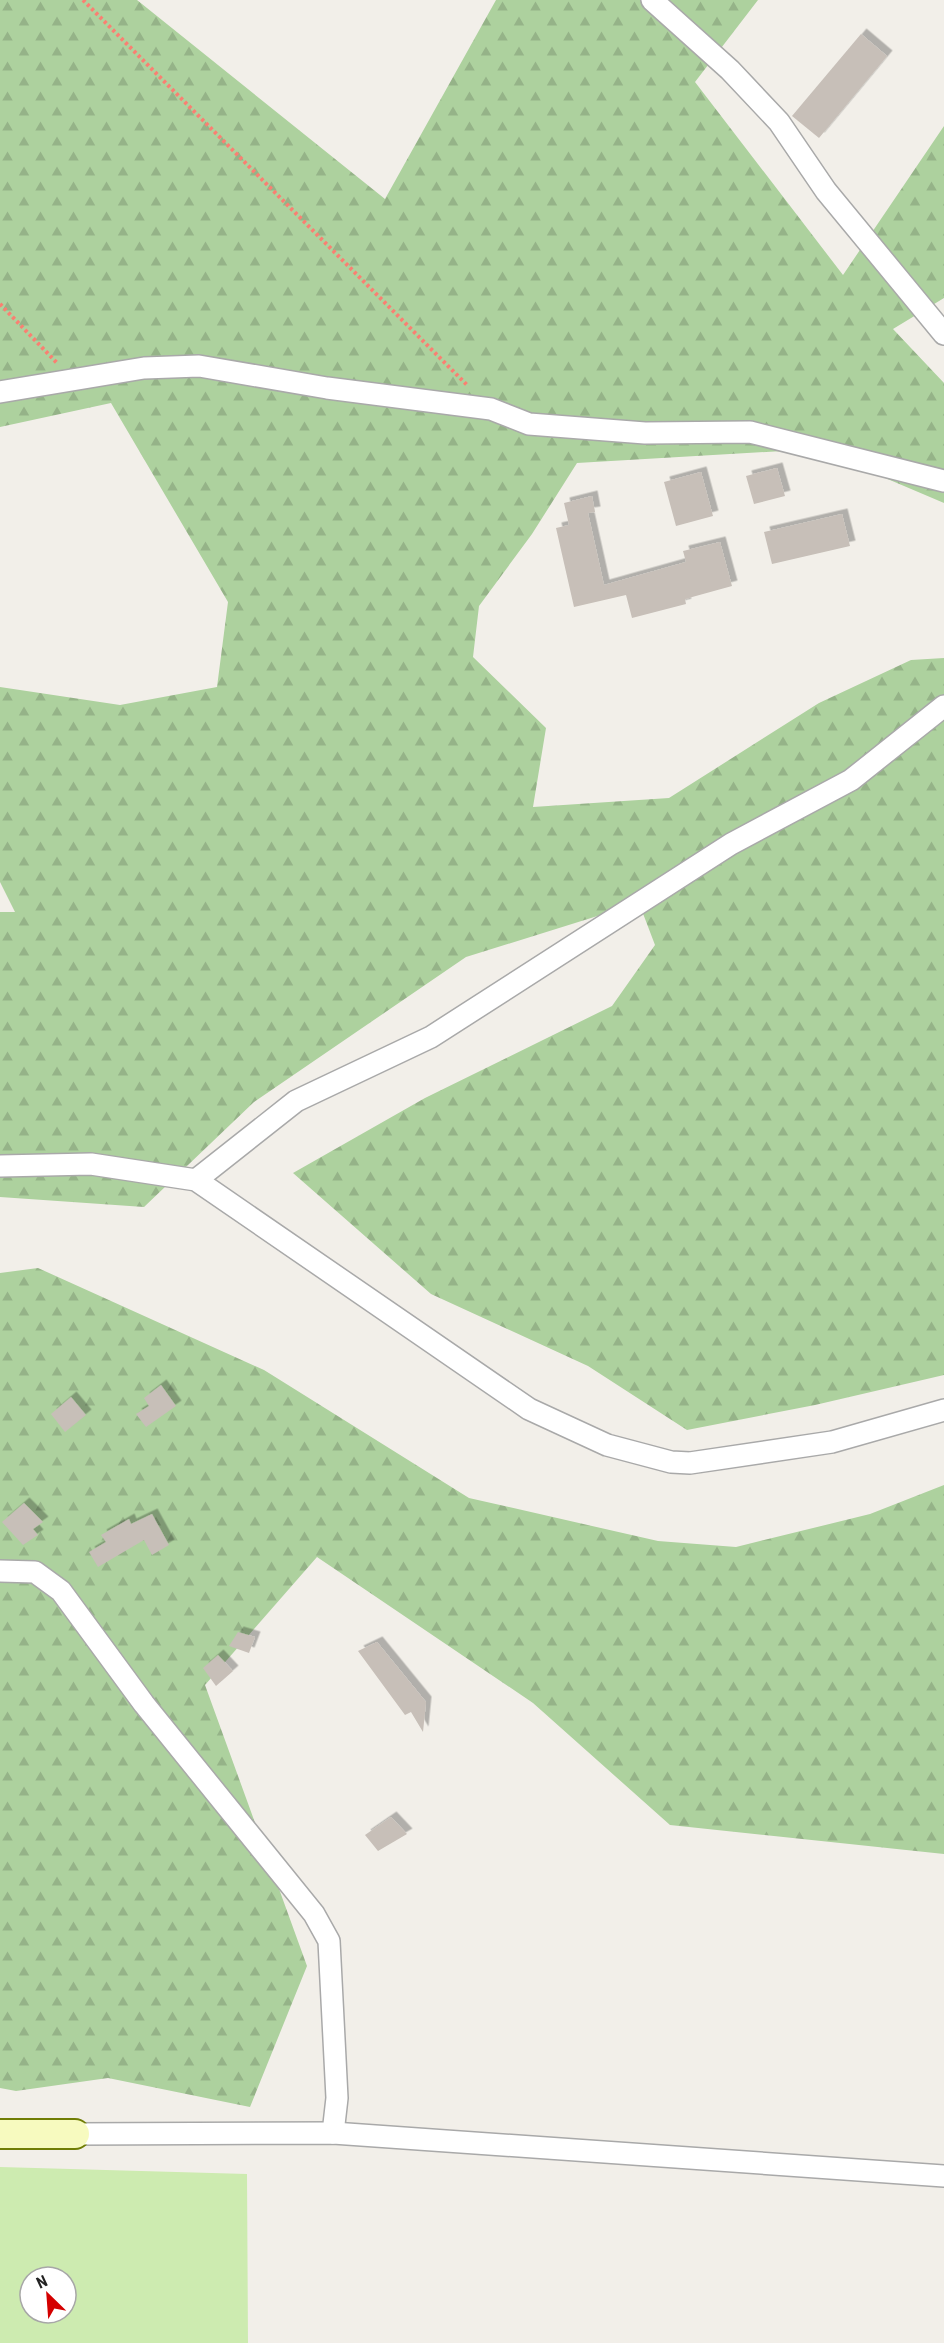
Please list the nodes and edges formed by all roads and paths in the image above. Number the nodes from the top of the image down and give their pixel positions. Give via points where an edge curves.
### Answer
1 (83, 0) edge
2 (652, 0) edge
3 (0, 304) edge
4 (944, 334) edge
5 (74, 380) junction
6 (0, 392) edge
7 (491, 409) junction
8 (944, 481) edge
9 (944, 706) edge
10 (0, 1166) edge
11 (196, 1180) junction
12 (944, 1410) edge
13 (0, 1571) edge
14 (333, 2133) junction
15 (0, 2134) edge
16 (75, 2134) joint
17 (944, 2176) edge

1 - 7 path
2 - 4 street via 730,70 779,122 826,191
3 - 5 path
5 - 6 street
5 - 7 street via 144,368 200,366 327,388
7 - 8 street via 529,424 645,433 750,432
9 - 11 street via 851,780 731,844 431,1037 296,1101
10 - 11 street via 91,1164
11 - 12 street via 530,1409 607,1445 671,1462 690,1463 832,1442
13 - 14 street via 36,1572 61,1591 144,1704 314,1914 329,1941 337,2098
14 - 16 street
14 - 17 street
15 - 16 street

